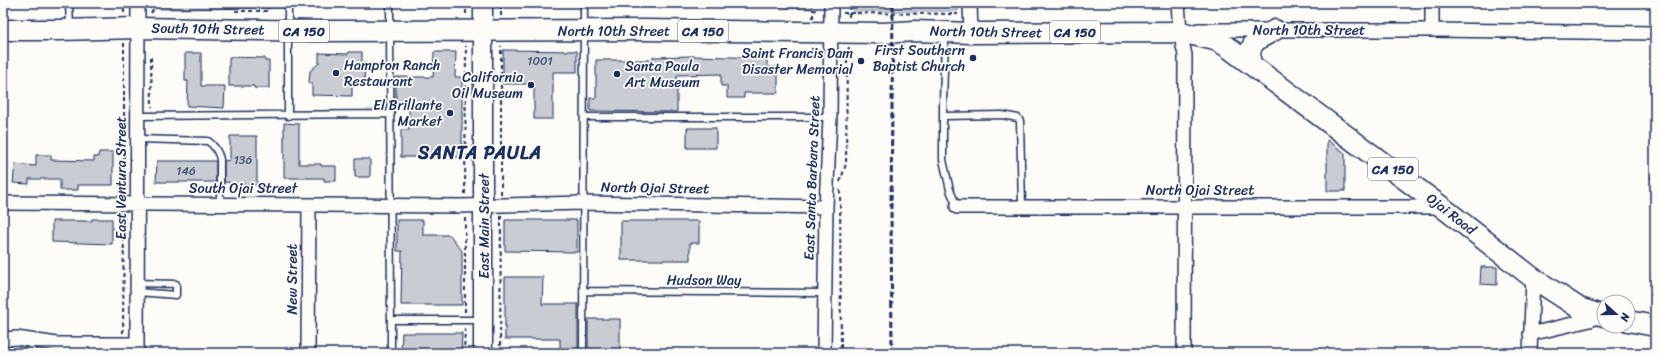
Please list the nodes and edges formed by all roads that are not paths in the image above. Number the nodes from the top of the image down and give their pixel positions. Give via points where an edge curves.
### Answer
1 (69, 3) edge
2 (138, 3) edge
3 (288, 3) edge
4 (390, 3) edge
5 (483, 3) edge
6 (584, 3) edge
7 (831, 3) edge
8 (1178, 3) edge
9 (1432, 3) edge
10 (964, 6) edge
11 (144, 28) junction
12 (70, 29) junction
13 (3, 30) edge
14 (1275, 30) junction
15 (1432, 30) junction
16 (289, 31) junction
17 (390, 31) junction
18 (492, 31) junction
19 (585, 31) junction
20 (831, 32) junction
21 (946, 32) junction
22 (1180, 32) junction
23 (971, 33) junction
24 (1655, 33) edge
25 (1250, 63) junction
26 (391, 114) junction
27 (137, 116) junction
28 (288, 116) junction
29 (943, 116) junction
30 (584, 117) junction
31 (830, 117) junction
32 (137, 139) junction
33 (3, 203) edge
34 (137, 203) junction
35 (584, 203) junction
36 (220, 204) junction
37 (309, 205) junction
38 (391, 205) junction
39 (484, 205) junction
40 (826, 206) junction
41 (1022, 206) junction
42 (1185, 206) junction
43 (957, 207) joint
44 (1442, 207) junction
45 (1533, 278) junction
46 (137, 287) junction
47 (583, 291) junction
48 (825, 293) junction
49 (1596, 313) edge
50 (1596, 318) edge
51 (391, 320) junction
52 (483, 320) junction
53 (1636, 322) edge
54 (1655, 326) edge
55 (1530, 334) junction
56 (3, 339) edge
57 (32, 347) edge
58 (132, 347) edge
59 (308, 353) edge
60 (391, 353) edge
61 (483, 353) edge
62 (583, 353) edge
63 (824, 353) edge
64 (1184, 353) edge
65 (1530, 353) edge

1 - 12 lane
2 - 11 street, East Ventura Street
3 - 16 lane
4 - 17 lane
5 - 18 street, East Main Street
6 - 19 lane
7 - 20 street, East Santa Barbara Street
8 - 22 street
9 - 15 street
10 - 23 street
11 - 12 main road, South 10th Street / CA 150
11 - 16 main road, South 10th Street / CA 150
11 - 27 street, East Ventura Street
12 - 13 main road, South 10th Street / CA 150
14 - 15 street, North 10th Street
14 - 22 street, North 10th Street
14 - 25 main road via 1253,43 1250,48
15 - 24 street, North 10th Street
16 - 17 main road, South 10th Street / CA 150
16 - 28 lane
17 - 18 main road, South 10th Street / CA 150
17 - 26 lane
18 - 19 main road, North 10th Street / CA 150
18 - 39 street, East Main Street
19 - 20 main road, North 10th Street / CA 150
19 - 30 lane
20 - 21 main road, North 10th Street / CA 150
20 - 31 street, East Santa Barbara Street
21 - 23 main road, North 10th Street / CA 150
21 - 29 lane
22 - 23 main road, North 10th Street / CA 150
22 - 25 main road, Ojai Road / CA 150 via 1215,40
22 - 42 street via 1185,55
25 - 44 main road, Ojai Road / CA 150
26 - 28 lane
26 - 38 lane
27 - 28 lane
27 - 32 street, East Ventura Street
29 - 41 lane via 1018,118
29 - 43 lane via 943,160
30 - 31 lane
30 - 35 lane
31 - 40 street, East Santa Barbara Street
32 - 34 street, East Ventura Street
32 - 36 lane via 208,141 214,144 220,159
33 - 34 street, South Ojai Street
34 - 36 street, South Ojai Street
34 - 46 street, East Ventura Street
35 - 39 street, North Ojai Street
35 - 40 street, North Ojai Street
35 - 47 lane
36 - 37 street, South Ojai Street
37 - 38 street, South Ojai Street
37 - 59 street, New Street
38 - 39 street, South Ojai Street
38 - 51 lane
39 - 52 street, East Main Street
40 - 48 street, East Santa Barbara Street
41 - 42 street, North Ojai Street
41 - 43 street, North Ojai Street
42 - 44 street, North Ojai Street
42 - 64 street
44 - 45 main road, Ojai Road / CA 150
45 - 49 main road, Ojai Road / CA 150 via 1579,308
45 - 55 street
46 - 46 lane via 176,284 176,295
46 - 58 street, East Ventura Street
47 - 48 lane, Hudson Way
47 - 62 lane
48 - 63 street, East Santa Barbara Street
50 - 55 street
51 - 52 lane
51 - 60 lane
52 - 61 street, East Main Street
53 - 54 main road
55 - 65 street
56 - 57 street via 16,338
57 - 58 street via 57,344

